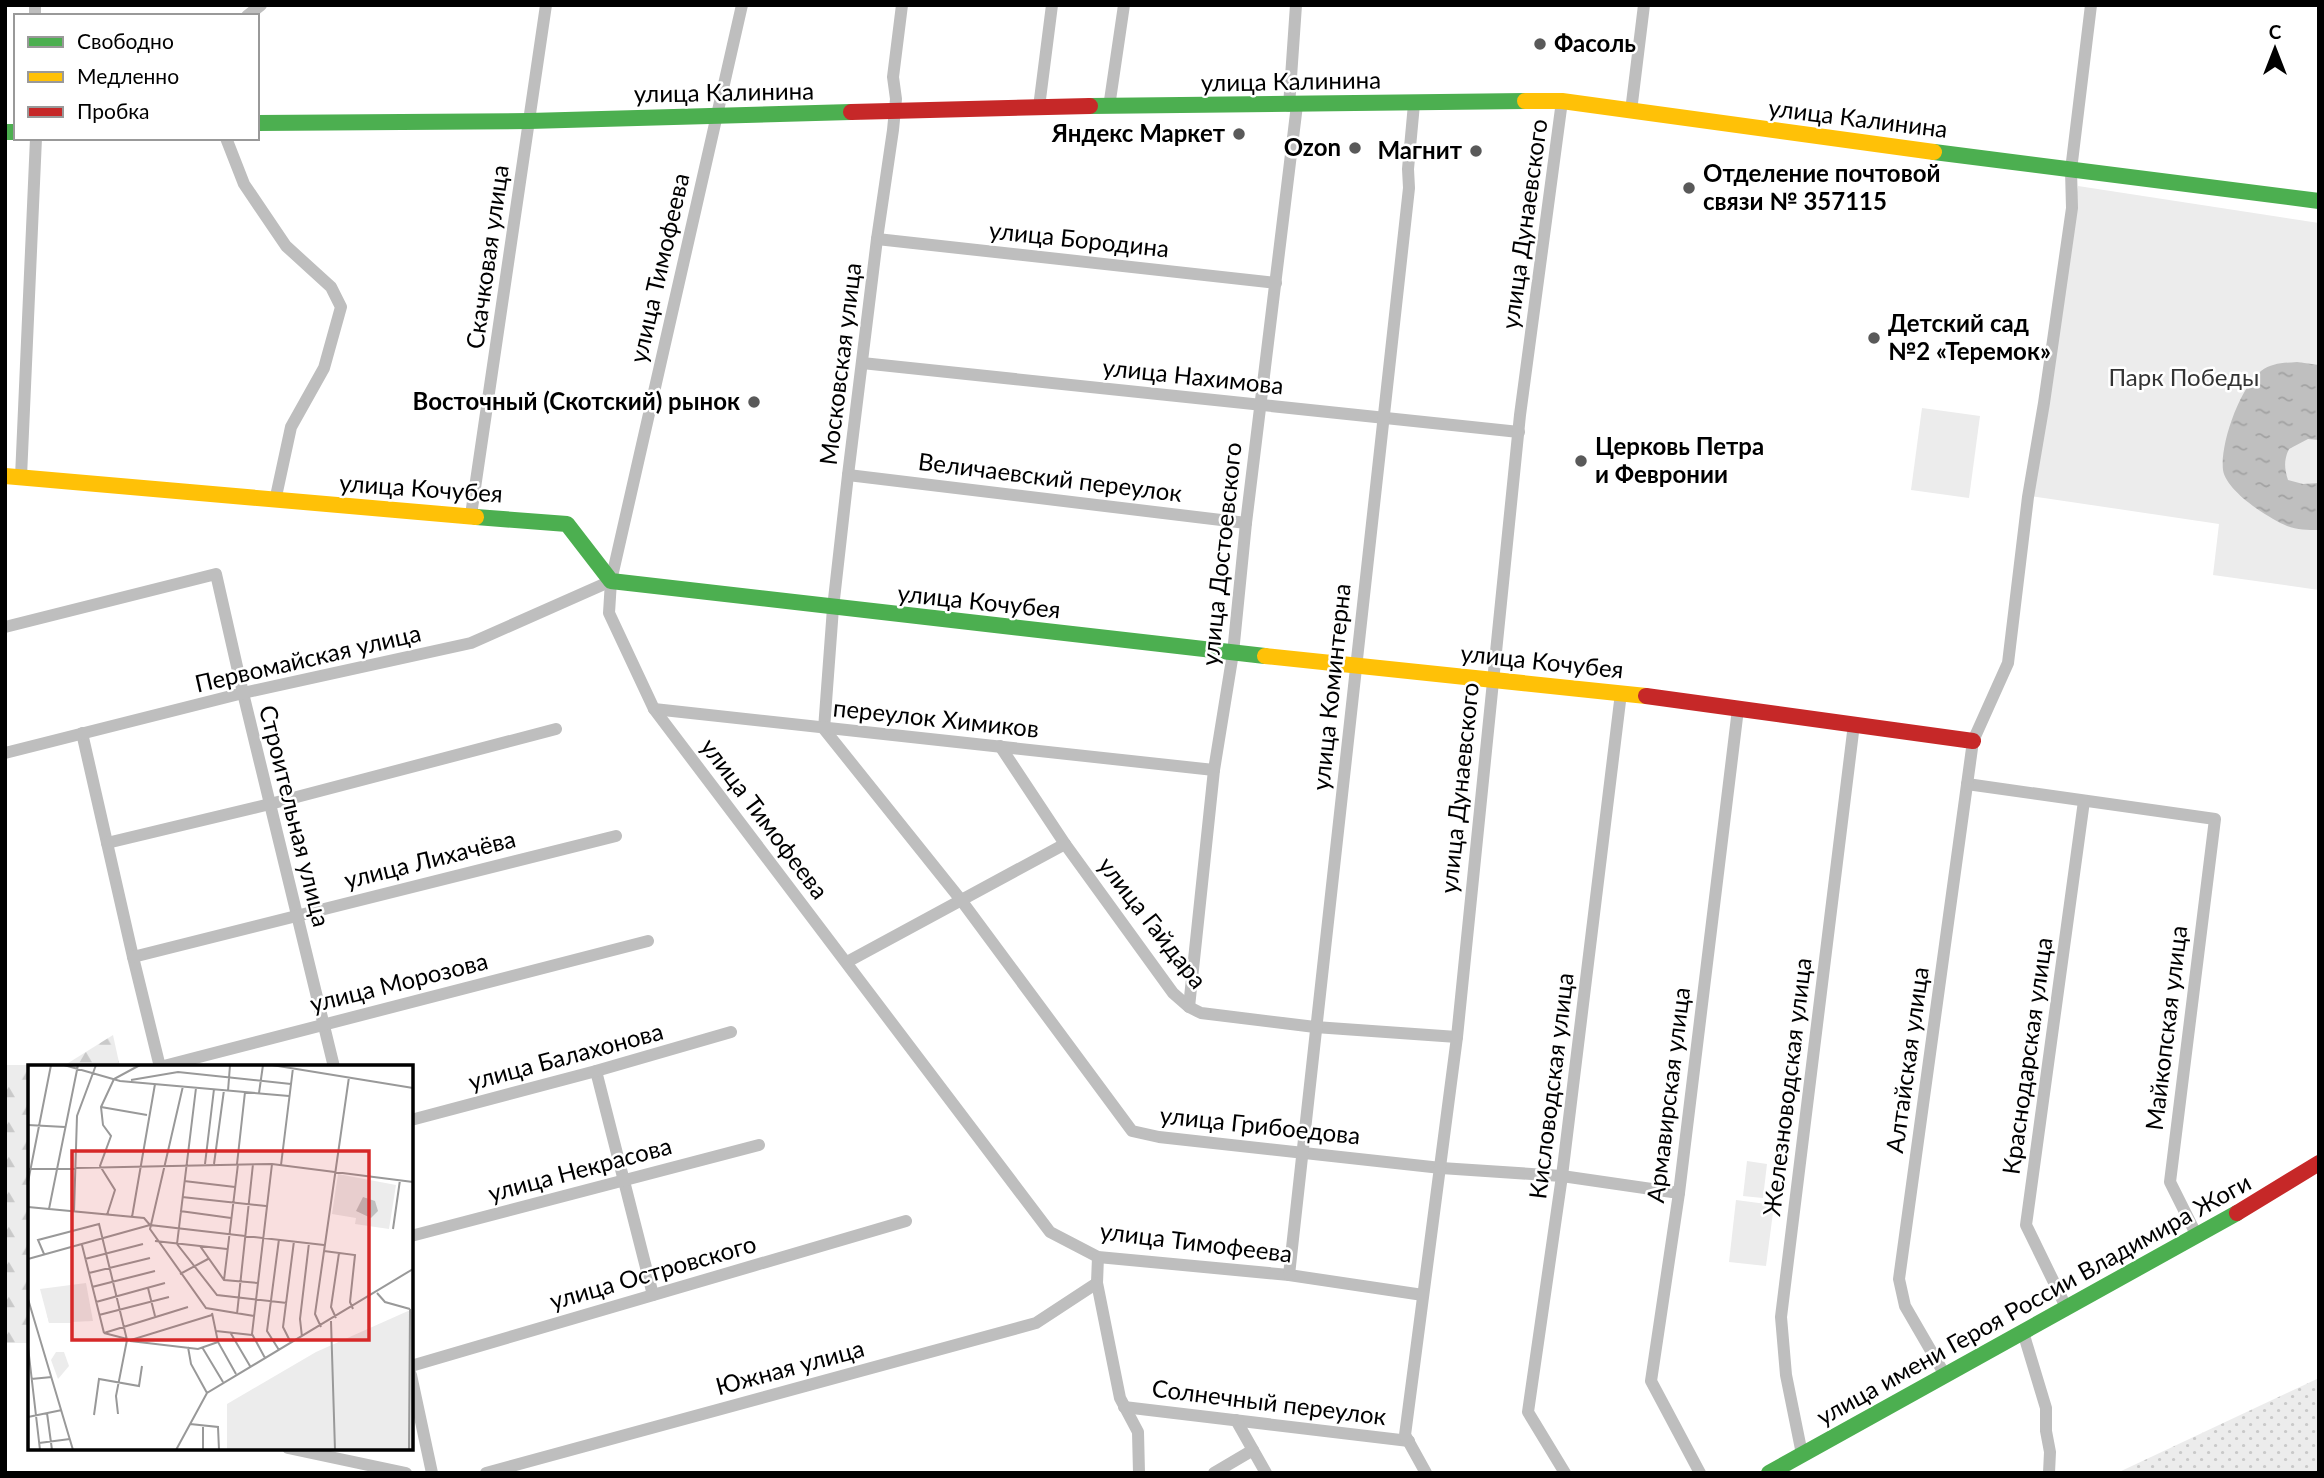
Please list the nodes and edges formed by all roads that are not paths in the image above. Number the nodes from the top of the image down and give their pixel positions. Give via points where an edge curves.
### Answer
1 (546, 5) edge
2 (743, 5) edge
3 (902, 5) edge
4 (1052, 5) edge
5 (1124, 5) edge
6 (1296, 5) edge
7 (1644, 5) edge
8 (2091, 5) edge
9 (1562, 101) junction
10 (1414, 104) junction
11 (1293, 105) junction
12 (1039, 107) junction
13 (1109, 107) junction
14 (894, 111) junction
15 (1631, 111) junction
16 (716, 115) junction
17 (529, 121) junction
18 (259, 123) edge
19 (37, 140) edge
20 (227, 140) edge
21 (2071, 170) junction
22 (2319, 201) edge
23 (877, 239) junction
24 (1276, 283) junction
25 (862, 363) junction
26 (1260, 405) junction
27 (1383, 418) junction
28 (1519, 432) junction
29 (848, 475) junction
30 (13, 476) edge
31 (275, 501) junction
32 (471, 515) junction
33 (1247, 523) junction
34 (611, 581) junction
35 (833, 608) junction
36 (5, 627) edge
37 (1233, 653) junction
38 (1356, 665) junction
39 (1493, 678) junction
40 (243, 693) junction
41 (1621, 693) junction
42 (654, 709) junction
43 (1738, 709) junction
44 (1854, 724) junction
45 (556, 729) dead end
46 (824, 729) junction
47 (82, 733) junction
48 (1973, 741) junction
49 (1000, 746) junction
50 (5, 753) edge
51 (1214, 770) junction
52 (1967, 784) junction
53 (2084, 801) junction
54 (270, 804) junction
55 (616, 836) dead end
56 (107, 843) junction
57 (1065, 844) junction
58 (961, 900) junction
59 (296, 915) junction
60 (648, 941) dead end
61 (132, 957) junction
62 (847, 962) junction
63 (1189, 1007) junction
64 (323, 1024) junction
65 (1315, 1027) junction
66 (731, 1032) dead end
67 (1457, 1037) junction
68 (159, 1065) edge
69 (168, 1065) edge
70 (333, 1065) edge
71 (596, 1071) junction
72 (413, 1119) edge
73 (759, 1144) dead end
74 (1303, 1151) junction
75 (2319, 1163) edge
76 (1441, 1168) junction
77 (1562, 1176) junction
78 (624, 1180) junction
79 (1679, 1193) junction
80 (906, 1221) dead end
81 (413, 1235) edge
82 (2197, 1236) junction
83 (1098, 1257) junction
84 (1289, 1275) junction
85 (1097, 1283) junction
86 (653, 1295) junction
87 (1423, 1295) junction
88 (2066, 1307) junction
89 (2023, 1332) junction
90 (413, 1365) edge
91 (1945, 1375) junction
92 (413, 1384) edge
93 (1124, 1407) junction
94 (1236, 1420) junction
95 (1409, 1441) junction
96 (297, 1450) edge
97 (1253, 1450) junction
98 (1802, 1454) junction
99 (406, 1473) edge
100 (432, 1473) edge
101 (486, 1473) edge
102 (1139, 1473) edge
103 (1214, 1473) edge
104 (1266, 1473) edge
105 (1426, 1473) edge
106 (1565, 1473) edge
107 (1700, 1473) edge
108 (1769, 1473) edge
109 (2049, 1473) edge

1 - 17 street, Скачковая улица
2 - 16 street, улица Тимофеева
3 - 14 street, Московская улица via 893,77
4 - 12 street
5 - 13 street
6 - 11 street, улица Достоевского
7 - 15 street
8 - 21 street, Алтайская улица
9 - 10 main road, улица Калинина
9 - 15 main road, улица Калинина
9 - 28 street, улица Дунаевского
10 - 11 main road, улица Калинина
10 - 27 street, улица Коминтерна
11 - 13 main road, улица Калинина
11 - 24 street, улица Достоевского
12 - 13 main road, улица Калинина
12 - 14 main road, улица Калинина
14 - 16 main road, улица Калинина
14 - 23 street, Московская улица
15 - 21 main road, улица Калинина
16 - 17 main road, улица Калинина
16 - 34 street, улица Тимофеева
17 - 18 main road, улица Калинина
17 - 32 street, Скачковая улица
19 - 30 street
20 - 31 street via 244,184 286,246 331,287 341,307 324,368 291,427
21 - 22 main road, улица Калинина
21 - 48 street, Алтайская улица via 2072,208 2026,507 2008,663
23 - 24 street, улица Бородина
23 - 25 street, Московская улица
24 - 26 street, улица Достоевского
25 - 26 street, улица Нахимова
25 - 29 street, Московская улица
26 - 27 street, улица Нахимова
26 - 33 street, улица Достоевского
27 - 28 street, улица Нахимова
27 - 38 street, улица Коминтерна
28 - 39 street, улица Дунаевского
29 - 33 street, Величаевский переулок
29 - 35 street, Московская улица
30 - 31 main road, улица Кочубея
31 - 32 main road, улица Кочубея
32 - 34 main road, улица Кочубея via 567,524
33 - 37 street, улица Достоевского
34 - 35 main road, улица Кочубея
34 - 40 street, Первомайская улица via 471,643
34 - 42 street, улица Тимофеева via 609,613
35 - 37 main road, улица Кочубея
35 - 46 street, Московская улица
36 - 40 street, Строительная улица via 216,573
37 - 38 main road, улица Кочубея
37 - 51 street, улица Достоевского
38 - 39 main road, улица Кочубея
38 - 65 street, улица Коминтерна
39 - 41 main road, улица Кочубея
39 - 67 street, улица Дунаевского
40 - 47 street, Первомайская улица
40 - 54 street, Строительная улица
41 - 43 main road, улица Кочубея
41 - 77 street, Кисловодская улица
42 - 46 street, переулок Химиков
42 - 62 street, улица Тимофеева
43 - 44 main road, улица Кочубея
43 - 79 street, Армавирская улица
44 - 48 main road, улица Кочубея
44 - 98 street, Железноводская улица via 1781,1317 1786,1375
45 - 54 street
46 - 49 street, переулок Химиков
46 - 58 street, улица Грибоедова
47 - 50 street, Первомайская улица
47 - 56 street
48 - 52 street, Алтайская улица
49 - 51 street, переулок Химиков
49 - 57 street, улица Гайдара
51 - 63 street, улица Достоевского
52 - 53 street
52 - 91 street, Алтайская улица via 1899,1279 1905,1306
53 - 82 street, Майкопская улица via 2215,818 2170,1182
53 - 88 street, Краснодарская улица via 2026,1225
54 - 56 street
54 - 59 street, Строительная улица
55 - 59 street, улица Лихачёва
56 - 61 street
57 - 58 street
57 - 63 street, улица Гайдара via 1173,993
58 - 62 street
58 - 74 street, улица Грибоедова via 1132,1131
59 - 61 street, улица Лихачёва
59 - 64 street, Строительная улица
60 - 64 street, улица Морозова
61 - 68 street
62 - 83 street, улица Тимофеева via 1050,1232
63 - 65 street, улица Гайдара via 1201,1013
64 - 69 street, улица Морозова
64 - 70 street, Строительная улица
65 - 67 street, улица Гайдара
65 - 74 street, улица Коминтерна
66 - 71 street, улица Балахонова
67 - 76 street, улица Дунаевского
71 - 72 street, улица Балахонова
71 - 78 street
73 - 78 street, улица Некрасова
74 - 76 street, улица Грибоедова
74 - 84 street, улица Коминтерна
75 - 82 main road, улица имени Героя России Владимира Жоги
76 - 77 street, улица Грибоедова
76 - 87 street, улица Дунаевского
77 - 79 street, улица Грибоедова
77 - 106 street, Кисловодская улица via 1528,1412
78 - 81 street, улица Некрасова
78 - 86 street
79 - 107 street, Армавирская улица via 1651,1381
80 - 86 street, улица Островского
82 - 88 main road, улица имени Героя России Владимира Жоги
83 - 84 street, улица Тимофеева
83 - 85 street
84 - 87 street, улица Тимофеева
85 - 93 street
85 - 101 street, Южная улица via 1036,1323
86 - 90 street, улица Островского
87 - 95 street, улица Дунаевского via 1405,1435
88 - 89 main road, улица имени Героя России Владимира Жоги
89 - 91 main road, улица имени Героя России Владимира Жоги
89 - 109 street via 2046,1408
91 - 98 main road, улица имени Героя России Владимира Жоги
92 - 100 street
93 - 94 street, Солнечный переулок
93 - 102 street via 1138,1432
94 - 95 street, Солнечный переулок
94 - 97 street
95 - 105 street, улица Дунаевского
96 - 99 street
97 - 103 street
97 - 104 street
98 - 108 main road, улица имени Героя России Владимира Жоги

